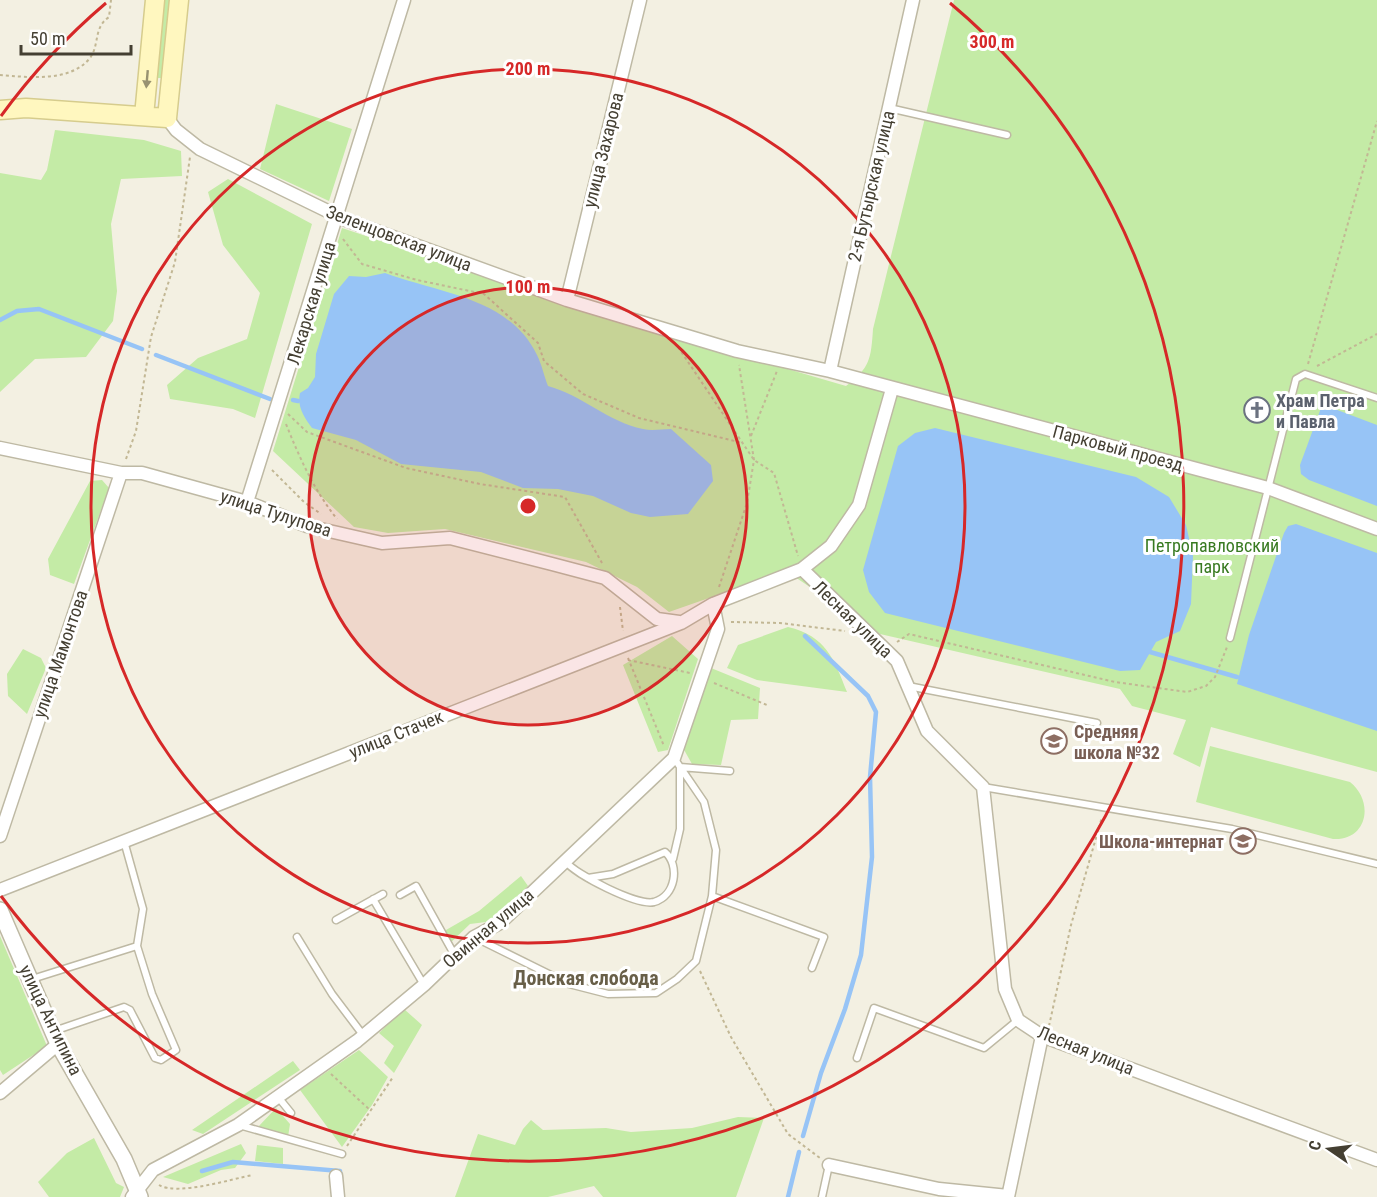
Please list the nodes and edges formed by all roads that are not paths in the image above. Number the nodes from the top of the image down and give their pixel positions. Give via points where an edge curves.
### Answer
1 (155, 0) edge
2 (179, 0) edge
3 (404, 0) edge
4 (640, 0) edge
5 (913, 0) edge
6 (0, 101) edge
7 (888, 108) junction
8 (0, 110) edge
9 (60, 110) junction
10 (144, 116) junction
11 (167, 118) junction
12 (1006, 135) dead end
13 (335, 221) junction
14 (567, 300) junction
15 (830, 371) junction
16 (856, 380) joint
17 (892, 389) junction
18 (1377, 398) edge
19 (0, 448) edge
20 (121, 473) junction
21 (1268, 488) junction
22 (247, 502) junction
23 (1377, 529) edge
24 (802, 569) junction
25 (713, 604) junction
26 (681, 623) junction
27 (1230, 638) road end
28 (908, 686) junction
29 (1097, 723) dead end
30 (677, 762) junction
31 (730, 771) dead end
32 (983, 787) junction
33 (0, 836) edge
34 (124, 841) junction
35 (673, 860) junction
36 (565, 861) junction
37 (1377, 864) edge
38 (588, 878) junction
39 (0, 890) edge
40 (383, 894) dead end
41 (400, 895) dead end
42 (712, 896) junction
43 (372, 899) junction
44 (0, 910) edge
45 (336, 920) dead end
46 (297, 937) dead end
47 (474, 937) junction
48 (137, 946) junction
49 (454, 954) junction
50 (812, 968) dead end
51 (30, 979) junction
52 (424, 985) junction
53 (1018, 1020) junction
54 (364, 1035) junction
55 (56, 1037) junction
56 (1048, 1038) junction
57 (857, 1058) dead end
58 (0, 1093) edge
59 (278, 1096) junction
60 (291, 1113) dead end
61 (238, 1125) junction
62 (342, 1154) road end
63 (1377, 1160) edge
64 (829, 1166) joint
65 (336, 1176) dead end
66 (139, 1190) edge
67 (958, 1194) edge
68 (338, 1197) edge
69 (822, 1197) edge
70 (1008, 1197) edge

1 -> 10 main road
2 - 11 main road
3 - 13 street, Лекарская улица
4 - 14 street, улица Захарова
5 - 7 street, 2-я Бутырская улица
6 - 9 street
7 - 12 lane
7 - 15 street, 2-я Бутырская улица
8 - 9 main road
9 - 10 main road
10 - 11 main road
11 - 13 street, Зеленцовская улица via 192,143
13 - 14 street, Зеленцовская улица
13 - 22 street, Лекарская улица
14 - 15 street, Зеленцовская улица via 736,351
15 - 16 street, Зеленцовская улица
16 - 17 street, Парковый проезд
17 - 21 street, Парковый проезд
17 - 24 street, улица Стачек via 859,505 831,546
18 - 21 lane via 1305,373 1296,379
19 - 20 street, улица Тулупова
20 - 22 street, улица Тулупова via 142,473
20 - 33 street, улица Мамонтова
21 - 23 street, Парковый проезд
21 - 27 lane
22 - 26 street, улица Тулупова via 297,523 382,543 450,538 605,578 657,619
24 - 25 street, улица Стачек
24 - 28 street, Лесная улица via 897,661
25 - 26 street, улица Стачек
25 - 30 street, Овинная улица via 718,628
26 - 34 street, улица Стачек
28 - 29 lane
28 - 32 street, Лесная улица via 927,731
30 - 31 lane
30 - 35 lane via 680,828
30 - 36 street, Овинная улица
30 - 42 lane via 704,802 716,850
32 - 37 lane via 1232,829
32 - 53 street, Лесная улица via 1005,989
34 - 39 street, улица Стачек
34 - 48 lane via 143,909
35 - 38 lane via 665,852 613,874
35 - 38 lane via 673,881 664,896 653,902
36 - 38 lane
36 - 47 street, Овинная улица via 500,923
40 - 43 lane
41 - 49 lane via 416,886
42 - 47 lane via 696,961 656,993 608,994 569,984
42 - 50 lane via 824,937
43 - 45 lane
43 - 52 lane
44 - 51 street, улица Антипина
46 - 54 lane via 332,994
47 - 49 street, Овинная улица
48 - 51 lane
48 - 55 lane via 175,1052 161,1060 155,1058 130,1010 124,1007
49 - 52 street, Овинная улица
51 - 55 street, улица Антипина
52 - 54 street, Овинная улица
53 - 56 street, Лесная улица
53 - 57 lane via 984,1048 874,1008
54 - 59 street, Овинная улица
55 - 58 street
55 - 66 street, улица Антипина
56 - 63 street, Лесная улица
56 - 70 street
59 - 60 lane
59 - 61 street, Овинная улица
61 - 62 lane
61 - 66 street, Овинная улица via 153,1170
64 - 67 street
64 - 69 lane
65 - 68 street
67 - 70 street

